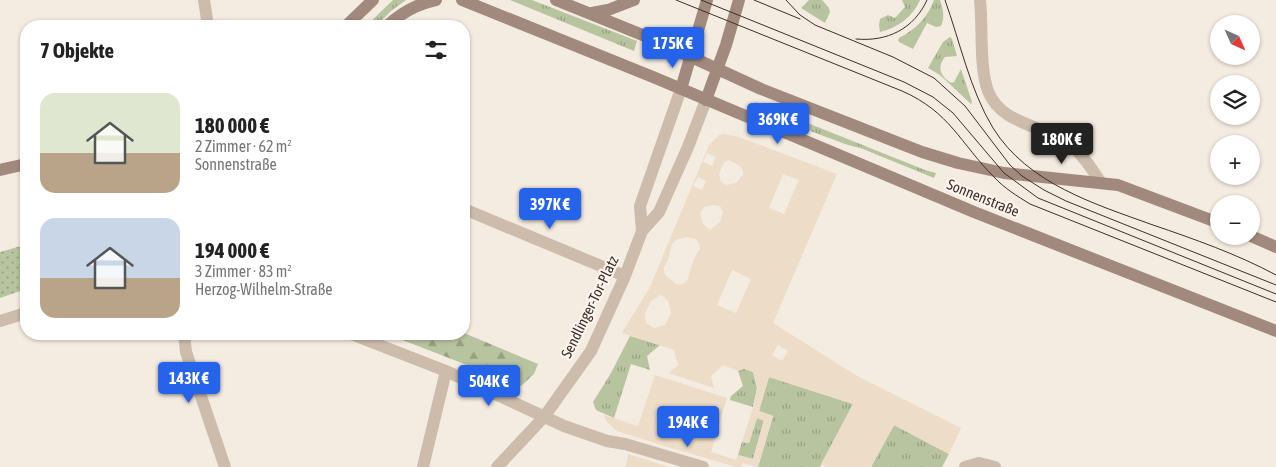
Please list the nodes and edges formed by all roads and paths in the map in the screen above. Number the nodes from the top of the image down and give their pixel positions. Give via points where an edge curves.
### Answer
1 (204, 0) edge
2 (373, 0) edge
3 (436, 0) edge
4 (462, 0) edge
5 (556, 0) edge
6 (634, 0) edge
7 (707, 0) edge
8 (738, 0) edge
9 (980, 0) edge
10 (591, 13) junction
11 (207, 20) edge
12 (352, 20) edge
13 (395, 20) edge
14 (691, 56) junction
15 (717, 69) junction
16 (681, 89) junction
17 (706, 100) junction
18 (20, 165) edge
19 (0, 170) edge
20 (1101, 183) junction
21 (470, 211) edge
22 (1210, 220) edge
23 (642, 231) junction
24 (1260, 240) edge
25 (1276, 247) edge
26 (625, 276) junction
27 (20, 315) edge
28 (0, 321) edge
29 (1276, 331) edge
30 (185, 340) edge
31 (366, 340) edge
32 (446, 371) junction
33 (544, 417) junction
34 (664, 461) edge
35 (225, 467) edge
36 (423, 467) edge
37 (497, 467) edge
38 (703, 467) edge
39 (966, 467) edge
40 (995, 467) edge

1 - 11 street
2 - 12 main road
3 - 13 main road via 410,8
4 - 16 main road, Sonnenstraße
5 - 10 main road, Sonnenstraße
6 - 10 main road
7 - 14 main road
8 - 15 main road
9 - 20 street via 985,74 994,102 1012,117 1068,143
10 - 14 main road, Sonnenstraße
14 - 15 main road, Sonnenstraße
14 - 16 main road
15 - 17 main road
15 - 20 main road, Sonnenstraße via 760,89 958,163 1004,174
16 - 17 main road, Sonnenstraße
16 - 23 street, Sendlinger-Tor-Platz via 640,206
17 - 23 street, Sendlinger-Tor-Platz via 658,212
17 - 29 main road, Sonnenstraße via 1069,250
18 - 19 main road
20 - 22 main road, Sonnenstraße via 1130,189
21 - 26 street
23 - 26 street, Sendlinger-Tor-Platz
24 - 25 main road
26 - 33 street, Sendlinger-Tor-Platz via 591,351
27 - 28 street
30 - 35 street
31 - 32 street
32 - 33 street
32 - 36 street
33 - 34 street
33 - 37 street, Sendlinger-Tor-Platz
34 - 38 street
39 - 40 street via 979,463

